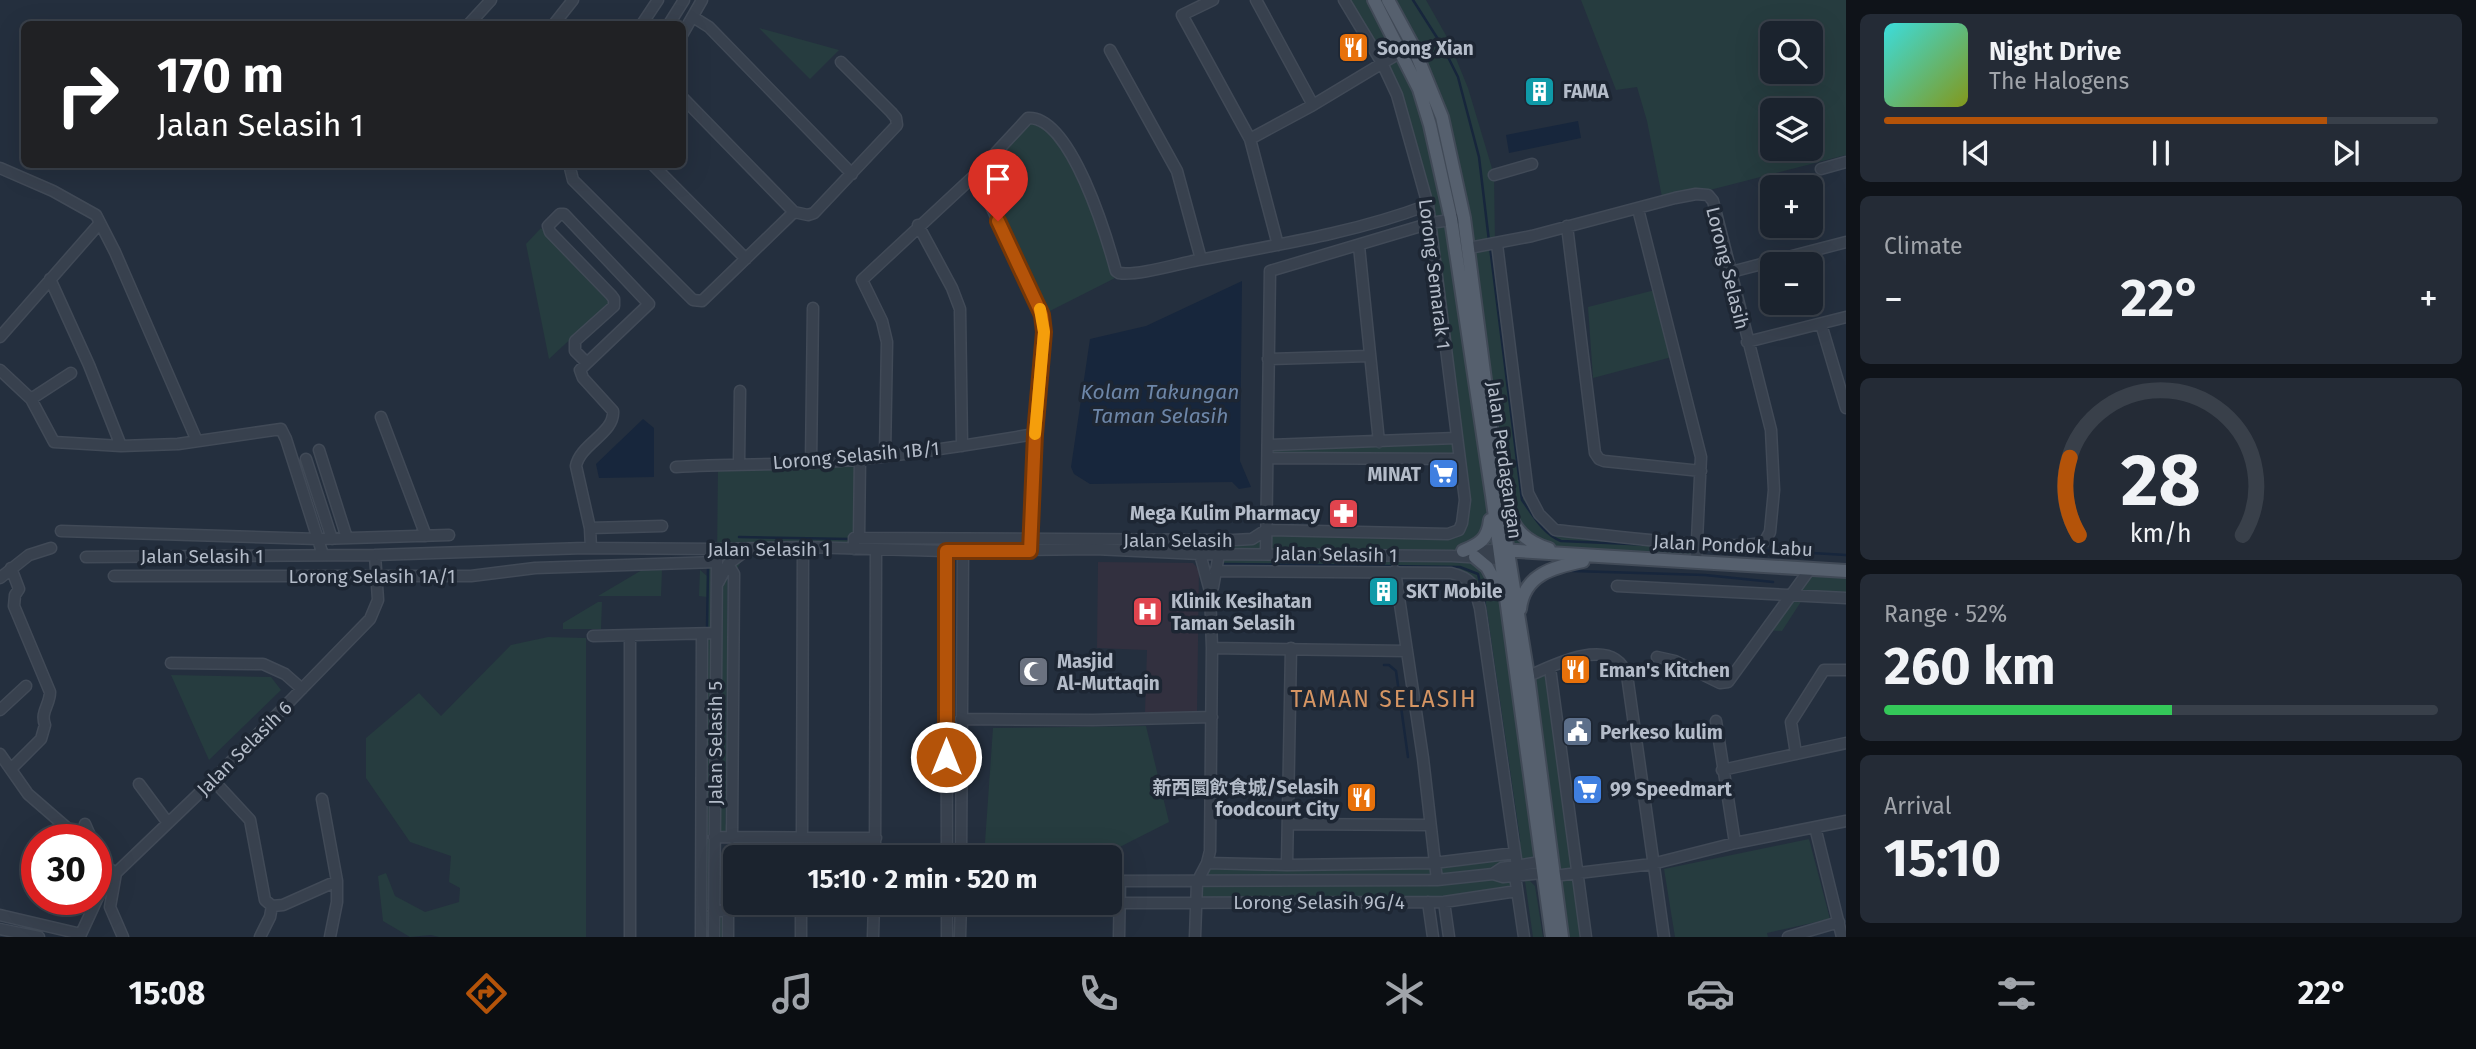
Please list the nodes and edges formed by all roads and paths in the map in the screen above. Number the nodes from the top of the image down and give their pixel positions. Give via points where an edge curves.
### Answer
1 (491, 0) edge
2 (573, 0) edge
3 (658, 0) edge
4 (684, 0) edge
5 (702, 0) edge
6 (1213, 0) edge
7 (1256, 0) edge
8 (1344, 0) edge
9 (1374, 0) edge
10 (1388, 0) edge
11 (693, 17) junction
12 (472, 21) edge
13 (556, 21) edge
14 (644, 21) edge
15 (671, 21) edge
16 (686, 28) edge
17 (1110, 50) dead end
18 (1401, 52) junction
19 (841, 62) dead end
20 (1382, 64) junction
21 (686, 101) edge
22 (1313, 105) junction
23 (1250, 139) junction
24 (1846, 162) edge
25 (1532, 164) dead end
26 (0, 168) edge
27 (571, 168) edge
28 (656, 168) edge
29 (1821, 169) dead end
30 (852, 174) junction
31 (976, 174) junction
32 (1494, 175) dead end
33 (1429, 205) junction
34 (1638, 209) junction
35 (794, 212) junction
36 (1457, 218) junction
37 (100, 223) junction
38 (1431, 223) junction
39 (918, 225) junction
40 (1567, 226) junction
41 (1846, 242) edge
42 (1497, 244) junction
43 (1278, 245) junction
44 (1359, 246) junction
45 (1474, 248) junction
46 (746, 259) junction
47 (1201, 259) junction
48 (1731, 272) junction
49 (50, 279) junction
50 (813, 307) dead end
51 (1846, 317) edge
52 (1821, 324) junction
53 (0, 337) edge
54 (1747, 342) junction
55 (1369, 356) junction
56 (1268, 359) junction
57 (587, 363) junction
58 (0, 370) edge
59 (71, 373) dead end
60 (740, 391) dead end
61 (31, 399) junction
62 (1846, 408) edge
63 (381, 417) dead end
64 (1035, 434) junction
65 (1455, 438) junction
66 (197, 441) junction
67 (1379, 442) junction
68 (1268, 445) junction
69 (121, 446) junction
70 (962, 446) junction
71 (319, 450) dead end
72 (885, 455) junction
73 (860, 458) junction
74 (1268, 458) junction
75 (306, 459) dead end
76 (1459, 459) junction
77 (739, 463) junction
78 (811, 463) junction
79 (676, 467) dead end
80 (1701, 471) junction
81 (1496, 494) junction
82 (1465, 500) joint
83 (662, 526) dead end
84 (590, 528) junction
85 (1266, 530) junction
86 (61, 531) dead end
87 (449, 535) dead end
88 (426, 536) junction
89 (347, 538) junction
90 (859, 538) junction
91 (318, 539) junction
92 (332, 539) junction
93 (1697, 543) junction
94 (1030, 545) junction
95 (803, 547) junction
96 (51, 548) dead end
97 (588, 548) junction
98 (748, 549) junction
99 (854, 549) junction
100 (717, 550) junction
101 (876, 550) junction
102 (946, 551) junction
103 (963, 551) junction
104 (1266, 553) junction
105 (1200, 554) junction
106 (1219, 554) junction
107 (1504, 554) junction
108 (324, 555) junction
109 (374, 555) junction
110 (1463, 555) junction
111 (86, 556) dead end
112 (1583, 558) junction
113 (1696, 561) junction
114 (717, 562) junction
115 (728, 564) junction
116 (587, 565) junction
117 (11, 568) junction
118 (1810, 569) junction
119 (1215, 571) junction
120 (1395, 571) junction
121 (1846, 571) edge
122 (114, 576) dead end
123 (377, 576) junction
124 (0, 578) edge
125 (1617, 586) dead end
126 (716, 591) junction
127 (1209, 591) junction
128 (1790, 597) junction
129 (1846, 598) edge
130 (1507, 604) junction
131 (1520, 627) junction
132 (716, 633) junction
133 (702, 635) junction
134 (593, 636) dead end
135 (630, 637) junction
136 (1212, 648) junction
137 (1291, 648) junction
138 (1407, 651) junction
139 (1657, 657) dead end
140 (171, 663) dead end
141 (1550, 668) junction
142 (1846, 670) edge
143 (1528, 676) junction
144 (26, 686) dead end
145 (302, 689) junction
146 (0, 710) edge
147 (1212, 718) junction
148 (961, 719) junction
149 (1716, 721) dead end
150 (1846, 743) edge
151 (0, 754) edge
152 (1796, 754) junction
153 (11, 769) junction
154 (1722, 770) junction
155 (213, 780) junction
156 (139, 784) dead end
157 (322, 799) dead end
158 (960, 808) junction
159 (947, 809) junction
160 (1846, 821) edge
161 (168, 823) junction
162 (63, 824) edge
163 (1289, 824) junction
164 (1429, 825) junction
165 (1815, 827) junction
166 (714, 837) junction
167 (802, 837) junction
168 (732, 838) junction
169 (876, 838) junction
170 (1735, 843) junction
171 (876, 845) edge
172 (947, 845) edge
173 (961, 845) edge
174 (1515, 853) junction
175 (1207, 863) junction
176 (1434, 863) junction
177 (1652, 863) junction
178 (1287, 865) junction
179 (112, 870) edge
180 (1545, 870) junction
181 (1516, 871) junction
182 (116, 873) junction
183 (1578, 873) junction
184 (1437, 880) junction
185 (337, 881) junction
186 (1122, 881) edge
187 (1197, 882) junction
188 (112, 888) edge
189 (1517, 891) junction
190 (1196, 901) junction
191 (1428, 902) junction
192 (1444, 902) junction
193 (1122, 903) edge
194 (272, 906) junction
195 (714, 911) junction
196 (723, 912) edge
197 (0, 915) edge
198 (90, 915) edge
199 (112, 915) edge
200 (728, 915) edge
201 (801, 915) edge
202 (874, 915) edge
203 (947, 915) edge
204 (961, 915) edge
205 (1119, 915) edge
206 (1839, 922) junction
207 (0, 929) edge
208 (81, 935) edge
209 (39, 937) edge
210 (123, 937) edge
211 (260, 937) edge
212 (330, 937) edge
213 (630, 937) edge
214 (701, 937) edge
215 (714, 937) edge
216 (728, 937) edge
217 (801, 937) edge
218 (873, 937) edge
219 (947, 937) edge
220 (960, 937) edge
221 (1119, 937) edge
222 (1195, 937) edge
223 (1433, 937) edge
224 (1449, 937) edge
225 (1524, 937) edge
226 (1552, 937) edge
227 (1562, 937) edge
228 (1586, 937) edge
229 (1664, 937) edge
230 (1788, 937) edge
231 (1842, 937) edge

1 - 12 street
2 - 13 street
3 - 14 street
4 - 15 street
5 - 11 street
6 - 23 street via 1182,15
7 - 22 street
8 - 20 street, Lorong Semarak 1
9 - 18 main road, Jalan Perdagangan
10 - 36 main road, Jalan Perdagangan via 1442,117
11 - 16 street
11 - 30 street via 709,27
17 - 47 street via 1177,171
18 - 20 street
18 - 36 main road, Jalan Perdagangan via 1419,89
19 - 30 street via 891,112 897,125
20 - 22 street
20 - 33 street, Lorong Semarak 1
21 - 35 street
22 - 23 street
23 - 43 street
24 - 29 street
25 - 32 street
26 - 37 street via 53,191 96,215
27 - 46 street via 573,180 693,300 702,301
28 - 46 street
30 - 35 street via 814,213
31 - 39 street
31 - 47 street via 1028,118 1034,118 1049,126 1067,149 1094,201 1116,271 1123,274
31 - 64 street via 1042,315
33 - 38 street, Lorong Semarak 1
33 - 43 street via 1337,234
34 - 40 street, Lorong Selasih
34 - 48 street, Lorong Selasih via 1707,195 1713,201
34 - 80 street via 1702,457
35 - 46 street
36 - 38 street
36 - 45 main road, Jalan Perdagangan
36 - 81 main road, Jalan Perdagangan
37 - 49 street
37 - 66 street
38 - 44 street
38 - 65 street, Lorong Semarak 1
39 - 70 street via 960,309
39 - 72 street via 862,280 887,342
40 - 42 street, Lorong Selasih
40 - 80 street via 1595,453 1604,461
41 - 48 street
42 - 45 street, Lorong Selasih
42 - 93 street via 1528,493 1539,514 1555,530
43 - 47 street
44 - 55 street
44 - 56 street via 1270,271
45 - 81 main road, Jalan Perdagangan
48 - 54 street, Lorong Selasih
49 - 53 street
49 - 69 street
50 - 78 street
51 - 52 street
52 - 54 street
52 - 62 street
54 - 93 street, Lorong Selasih via 1771,430 1774,490 1770,531 1765,541 1754,545
55 - 56 street
55 - 67 street
56 - 68 street
57 - 57 street via 575,351 575,341 614,306 614,299 550,232 548,226 560,214 649,304
57 - 84 street via 580,370 583,378 614,418 577,458
58 - 61 street
59 - 61 street
60 - 77 street
61 - 69 street via 54,442
63 - 88 street
64 - 70 street, Lorong Selasih 1B/1
64 - 94 street
65 - 67 street
65 - 76 street, Lorong Semarak 1
66 - 69 street
66 - 91 street via 281,429
67 - 68 street
68 - 74 street
70 - 72 street, Lorong Selasih 1B/1
71 - 89 street
72 - 73 street, Lorong Selasih 1B/1
73 - 78 street, Lorong Selasih 1B/1
73 - 90 street
74 - 76 street
74 - 85 street
75 - 92 street
76 - 82 street, Lorong Semarak 1
77 - 78 street, Lorong Selasih 1B/1
77 - 79 street, Lorong Selasih 1B/1
80 - 93 street
81 - 107 main road, Jalan Perdagangan
81 - 110 main road via 1488,532
81 - 112 main road via 1527,540
82 - 85 street, Jalan Selasih via 1462,523 1453,533
83 - 84 street
84 - 97 street
85 - 94 street, Jalan Selasih via 1252,539
85 - 104 street
86 - 91 street
87 - 88 street
88 - 89 street
89 - 92 street
90 - 94 street
90 - 99 street via 854,538
91 - 92 street
91 - 108 street
93 - 113 street
94 - 103 street, Jalan Selasih 1
94 - 105 street, Jalan Selasih 1
95 - 98 street, Jalan Selasih 1
95 - 99 street, Jalan Selasih 1
95 - 167 street
96 - 117 street via 29,555
97 - 100 street, Jalan Selasih 1
97 - 109 street, Jalan Selasih 1
97 - 116 street
98 - 100 street, Jalan Selasih 1
98 - 115 street
99 - 101 street, Jalan Selasih 1
100 - 114 street, Jalan Selasih 5
101 - 102 street, Jalan Selasih 1
101 - 169 street
102 - 103 street, Jalan Selasih 1
102 - 159 street
103 - 148 street
104 - 106 street, Jalan Selasih 1
104 - 110 street, Jalan Selasih 1
105 - 106 street, Jalan Selasih 1
105 - 127 street
106 - 119 street
107 - 110 street, Jalan Selasih 1
107 - 112 main road, Jalan Pondok Labu
107 - 130 main road, Jalan Perdagangan
107 - 131 main road, Jalan Perdagangan
108 - 109 street, Jalan Selasih 1
108 - 111 street, Jalan Selasih 1
109 - 123 street, Jalan Selasih 6
110 - 130 main road via 1490,572
112 - 113 main road, Jalan Pondok Labu
112 - 131 main road via 1547,570 1533,581 1522,596
113 - 118 main road, Jalan Pondok Labu
114 - 116 street, Lorong Selasih 1A/1
114 - 126 street, Jalan Selasih 5
115 - 126 street
115 - 168 street via 734,575
116 - 123 street, Lorong Selasih 1A/1 via 471,576
117 - 124 street
117 - 153 street via 19,589 14,606 50,692 50,702 43,713 41,739
118 - 121 main road, Jalan Pondok Labu
118 - 128 street
119 - 120 street
119 - 127 street
120 - 138 street
120 - 174 street via 1451,573 1473,584
122 - 123 street, Lorong Selasih 1A/1
123 - 145 street, Jalan Selasih 6 via 378,600 370,619
125 - 128 street
126 - 132 street, Jalan Selasih 5
127 - 136 street
128 - 129 street
128 - 139 street via 1728,682
130 - 180 main road, Jalan Perdagangan
131 - 143 main road, Jalan Perdagangan
132 - 133 street
132 - 166 street, Jalan Selasih 5
133 - 135 street
133 - 214 street
134 - 135 street
135 - 213 street
136 - 137 street
136 - 147 street
137 - 138 street
137 - 163 street
138 - 164 street
140 - 145 street via 263,664
141 - 143 street
141 - 177 street via 1585,655 1605,654 1623,663
141 - 183 street
142 - 152 street via 1824,670 1797,710 1791,722
143 - 180 main road, Jalan Perdagangan
144 - 146 street
145 - 155 street, Jalan Selasih 6
147 - 148 street
147 - 175 street
148 - 158 street
149 - 154 street
150 - 152 street
151 - 153 street
152 - 154 street
153 - 162 street via 28,794
154 - 170 street
155 - 161 street, Jalan Selasih 6
155 - 194 street via 250,820 265,901
156 - 161 street
157 - 185 street
158 - 159 street
158 - 173 street
159 - 172 street
160 - 165 street
161 - 182 street, Jalan Selasih 6
163 - 164 street
163 - 178 street
164 - 176 street
165 - 170 street
165 - 206 street
166 - 168 street
166 - 195 street, Jalan Selasih 5
167 - 168 street
167 - 169 street
169 - 171 street
170 - 177 street
174 - 176 street
174 - 181 street
175 - 178 street
175 - 187 street
176 - 178 street
176 - 184 street
177 - 183 street
177 - 229 street
179 - 182 street
180 - 181 street
180 - 183 street
180 - 226 main road, Jalan Perdagangan
180 - 227 main road, Jalan Perdagangan
181 - 184 street via 1503,877
181 - 189 street
182 - 188 street
183 - 228 street
184 - 187 street
185 - 194 street
185 - 212 street
186 - 187 street
187 - 190 street
189 - 192 street, Lorong Selasih 9G/4
189 - 225 street
190 - 191 street, Lorong Selasih 9G/4
190 - 193 street, Lorong Selasih 9G/4
190 - 222 street
191 - 192 street, Lorong Selasih 9G/4
191 - 223 street
192 - 224 street
194 - 211 street
195 - 196 street
195 - 215 street, Jalan Selasih 5
197 - 208 street
198 - 208 street
199 - 210 street
200 - 216 street
201 - 217 street
202 - 218 street
203 - 219 street
204 - 220 street
205 - 221 street
206 - 230 street
206 - 231 street
207 - 209 street

